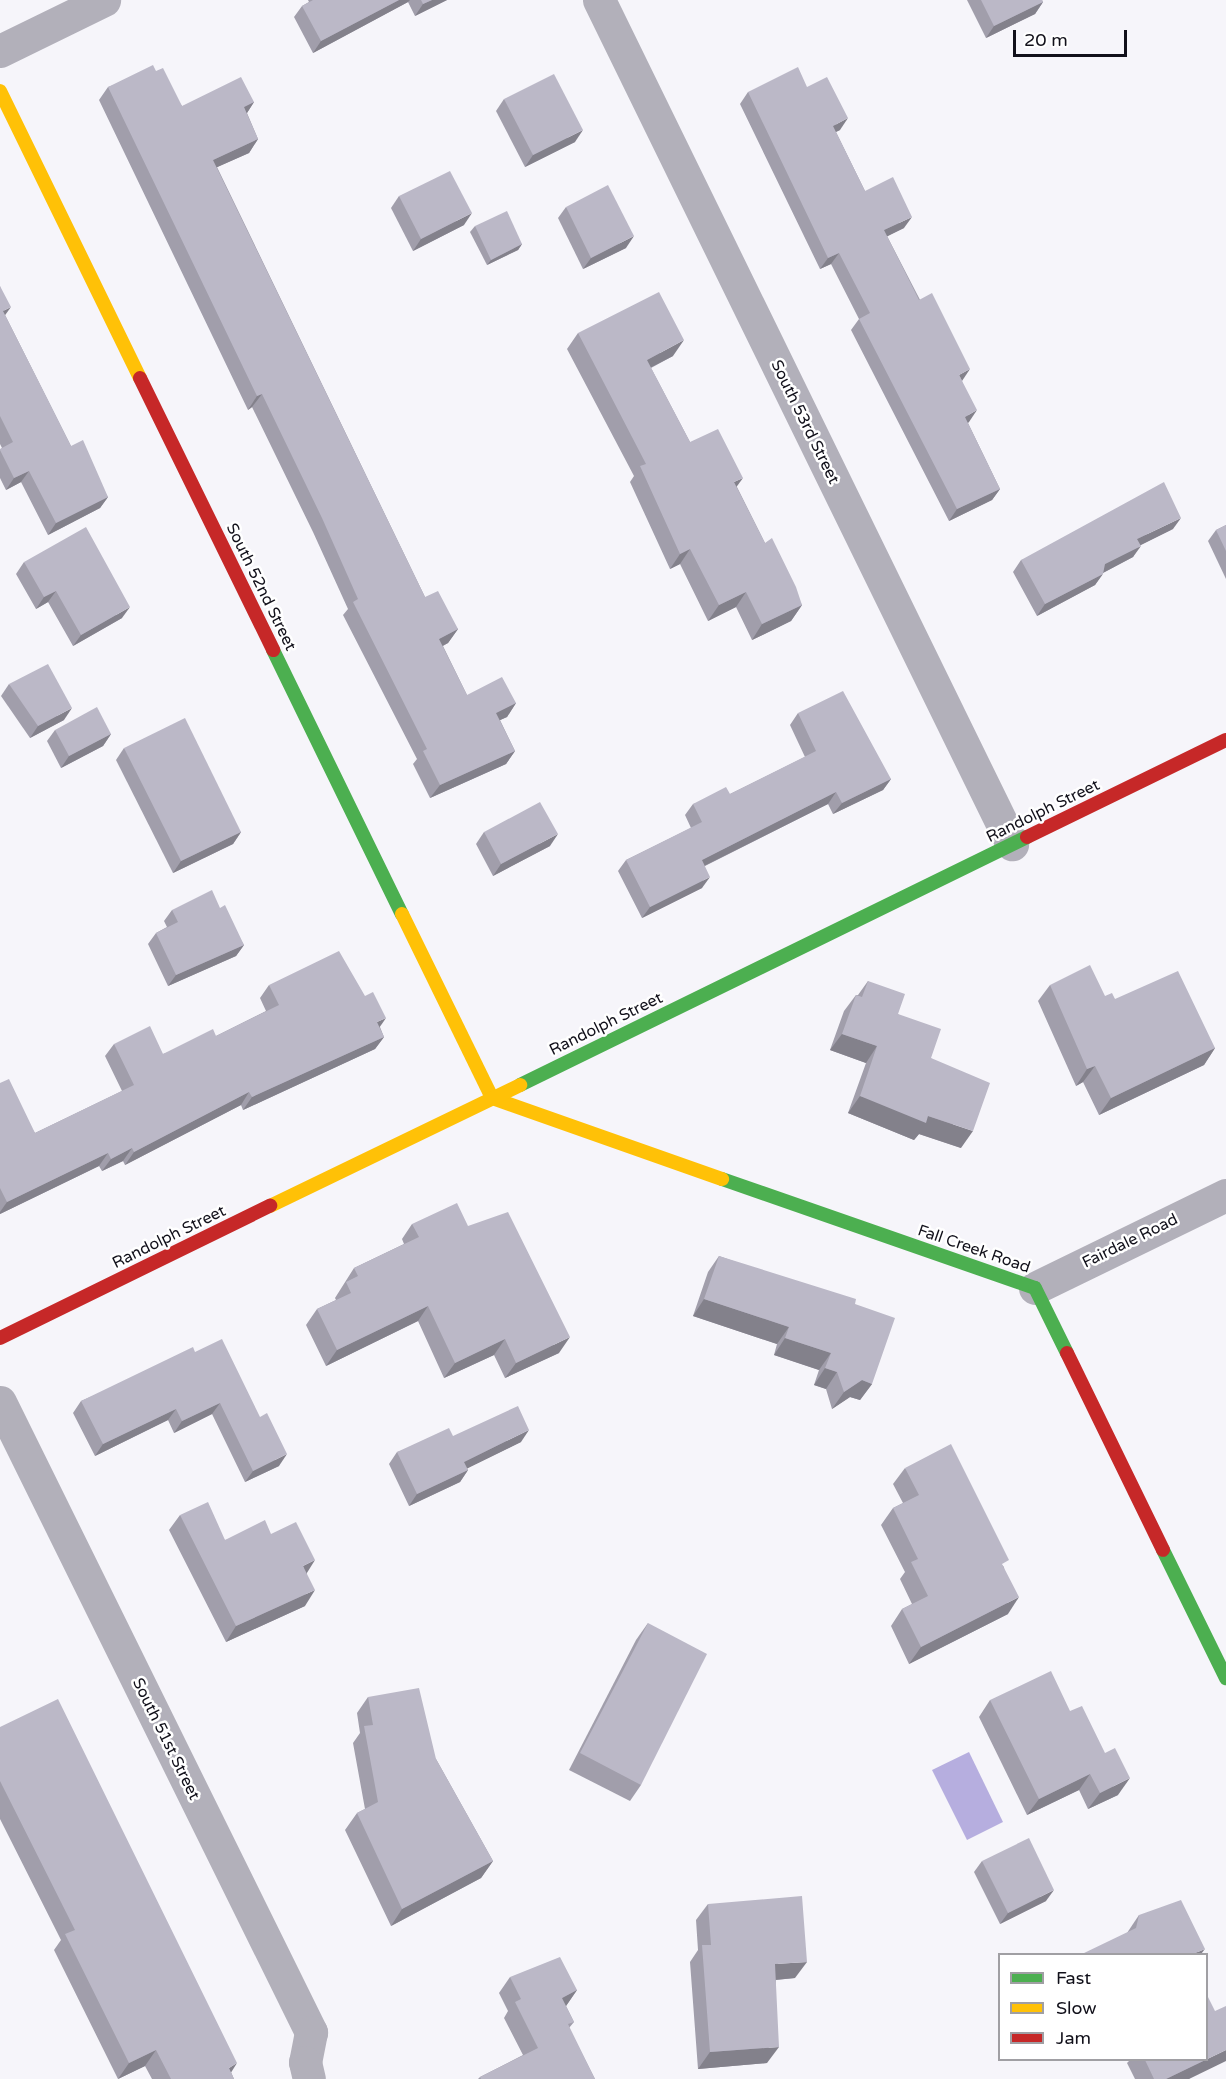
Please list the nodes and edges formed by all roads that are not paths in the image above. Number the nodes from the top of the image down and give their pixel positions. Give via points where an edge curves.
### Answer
1 (105, 0) edge
2 (599, 0) edge
3 (0, 51) edge
4 (0, 91) edge
5 (1226, 740) edge
6 (1012, 844) junction
7 (492, 1098) junction
8 (1226, 1194) edge
9 (1035, 1288) junction
10 (0, 1338) edge
11 (0, 1402) edge
12 (1226, 1678) edge
13 (309, 2079) edge

1 - 3 street
2 - 6 street, South 53rd Street
4 - 7 street, South 52nd Street
5 - 6 street, Randolph Street
6 - 7 street, Randolph Street
7 - 9 street, Fall Creek Road
7 - 10 street, Randolph Street
8 - 9 street, Fairdale Road
9 - 12 street, Fall Creek Road
11 - 13 street, South 51st Street via 311,2032 305,2062

